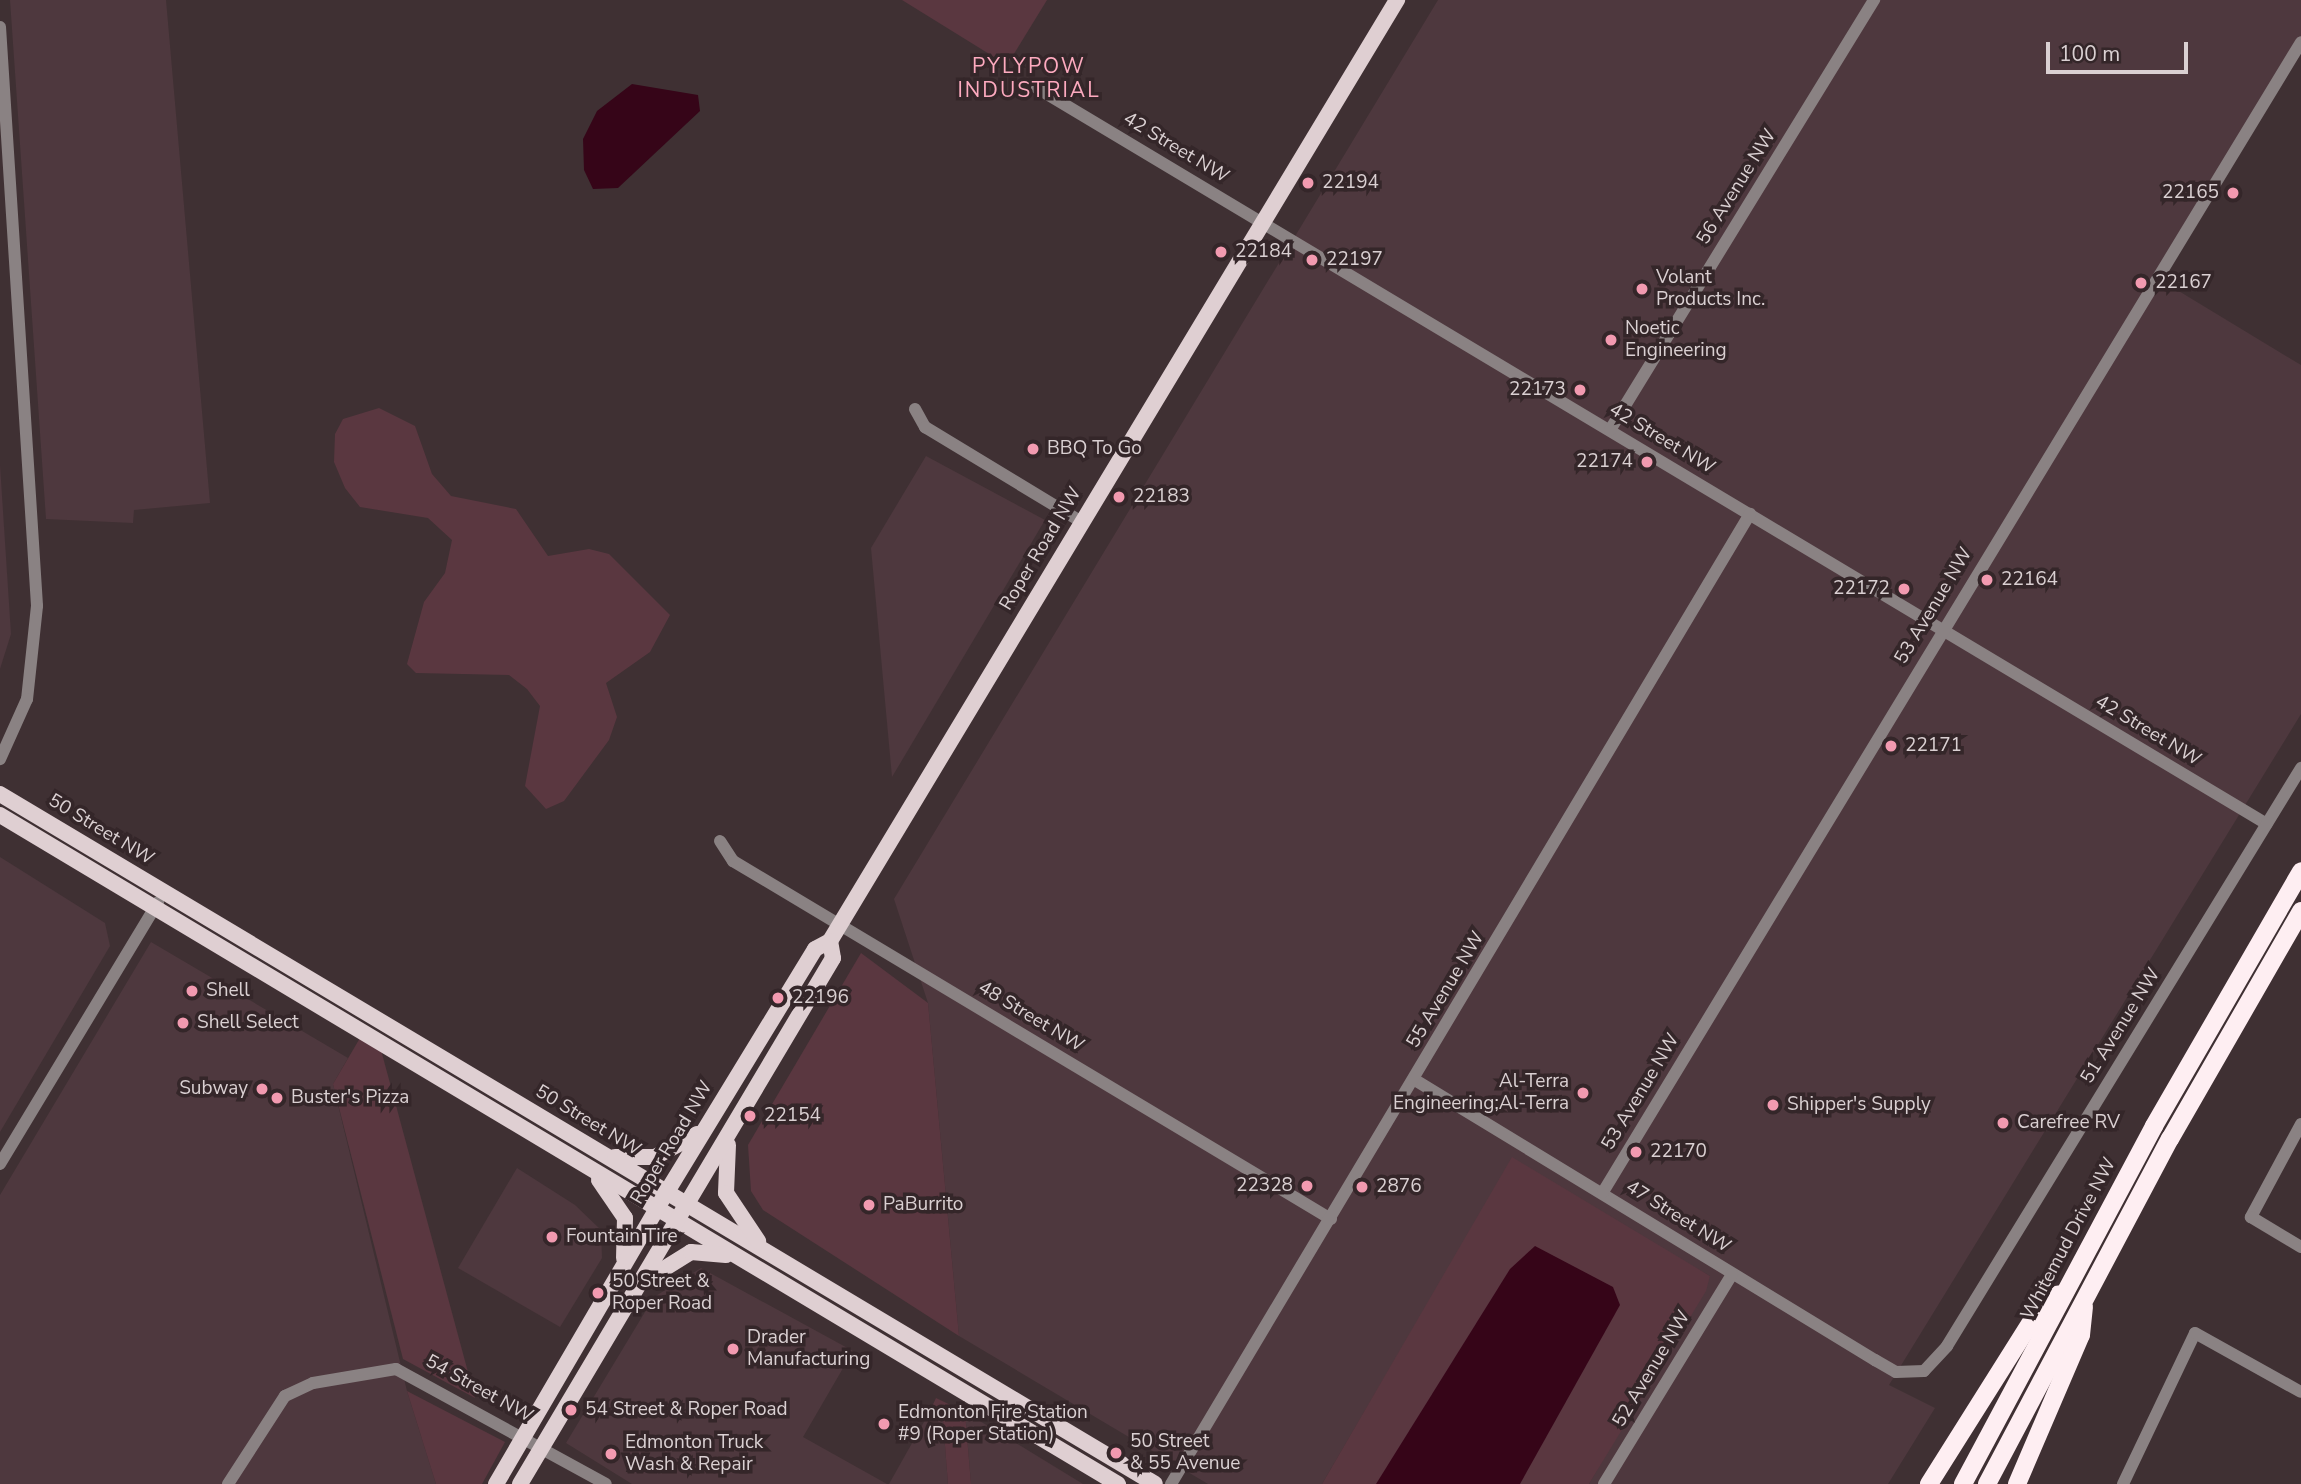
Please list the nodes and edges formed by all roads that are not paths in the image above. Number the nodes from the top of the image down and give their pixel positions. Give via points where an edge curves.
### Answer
1 (1398, 0) edge
2 (1874, 0) edge
3 (0, 27) edge
4 (2301, 42) edge
5 (1037, 88) dead end
6 (1262, 222) junction
7 (915, 409) dead end
8 (1610, 430) junction
9 (1751, 514) junction
10 (1082, 522) junction
11 (1942, 629) junction
12 (4, 742) edge
13 (0, 759) edge
14 (2301, 768) edge
15 (0, 794) edge
16 (0, 816) edge
17 (2267, 824) junction
18 (720, 841) dead end
19 (2301, 871) edge
20 (164, 892) junction
21 (155, 908) junction
22 (2301, 911) edge
23 (840, 925) junction
24 (830, 941) junction
25 (1415, 1080) junction
26 (710, 1120) junction
27 (2301, 1124) edge
28 (732, 1129) junction
29 (597, 1152) junction
30 (0, 1164) edge
31 (586, 1166) junction
32 (667, 1192) junction
33 (1603, 1192) junction
34 (686, 1204) junction
35 (657, 1208) junction
36 (677, 1219) junction
37 (1331, 1219) junction
38 (2301, 1247) edge
39 (768, 1254) junction
40 (741, 1258) junction
41 (623, 1266) junction
42 (1732, 1274) junction
43 (2068, 1286) junction
44 (636, 1289) junction
45 (2086, 1293) junction
46 (1924, 1371) joint
47 (2301, 1392) edge
48 (523, 1436) junction
49 (542, 1446) junction
50 (228, 1484) edge
51 (496, 1484) edge
52 (520, 1484) edge
53 (606, 1484) edge
54 (1118, 1484) edge
55 (1155, 1484) edge
56 (1171, 1484) edge
57 (1604, 1484) edge
58 (1929, 1484) edge
59 (1963, 1484) edge
60 (1987, 1484) edge
61 (2017, 1484) edge
62 (2123, 1484) edge

1 - 6 main road, Roper Road NW
2 - 8 street, 56 Avenue NW
3 - 12 street via 37,606 27,699
4 - 11 street, 53 Avenue NW
5 - 6 street, 42 Street NW
6 - 8 street, 42 Street NW
6 - 10 main road, Roper Road NW
7 - 10 street via 925,427
8 - 9 street, 42 Street NW
9 - 11 street, 42 Street NW
9 - 25 street, 55 Avenue NW
10 - 23 main road, Roper Road NW
11 - 17 street, 42 Street NW
11 - 33 street, 53 Avenue NW
12 - 13 street
14 - 17 street, 51 Avenue NW
15 - 20 main road, 50 Street NW
16 - 21 main road, 50 Street NW
17 - 46 street, 51 Avenue NW via 1947,1346
18 - 23 street, 48 Street NW via 733,861
19 - 43 highway, Whitemud Drive NW
20 - 21 street
20 - 29 main road, 50 Street NW
21 - 30 street
21 - 31 main road, 50 Street NW
22 - 45 highway
23 - 24 main road, Roper Road NW
23 - 37 street, 48 Street NW
24 - 26 main road, Roper Road NW via 815,948
24 - 28 main road, Roper Road NW via 833,958
25 - 33 street, 47 Street NW
25 - 37 street, 55 Avenue NW
26 - 29 main road via 685,1146 639,1162
26 - 32 main road, Roper Road NW
27 - 38 street via 2251,1217
28 - 34 main road, Roper Road NW
28 - 39 main road via 722,1170 726,1193 738,1220
29 - 32 main road, 50 Street NW
31 - 35 main road, 50 Street NW
31 - 41 main road via 625,1218
32 - 34 main road, 50 Street NW
32 - 35 main road, Roper Road NW
33 - 42 street, 47 Street NW
34 - 36 main road, Roper Road NW
34 - 39 main road, 50 Street NW
35 - 36 main road, 50 Street NW
35 - 41 main road, Roper Road NW
36 - 40 main road, 50 Street NW
36 - 44 main road, Roper Road NW
37 - 56 street, 55 Avenue NW
39 - 55 main road, 50 Street NW
40 - 44 main road via 691,1252
40 - 54 main road, 50 Street NW
41 - 48 main road, Roper Road NW
42 - 46 street, 47 Street NW via 1896,1372
42 - 57 street, 52 Avenue NW
43 - 58 highway via 2035,1317
43 - 59 highway, Whitemud Drive NW
44 - 49 main road, Roper Road NW
45 - 60 highway
45 - 61 highway via 2081,1335
47 - 62 street via 2195,1333
48 - 49 street, 54 Street NW
48 - 50 street, 54 Street NW via 396,1369 313,1383 285,1396
48 - 51 main road, Roper Road NW
49 - 52 main road, Roper Road NW
49 - 53 street, 54 Street NW

